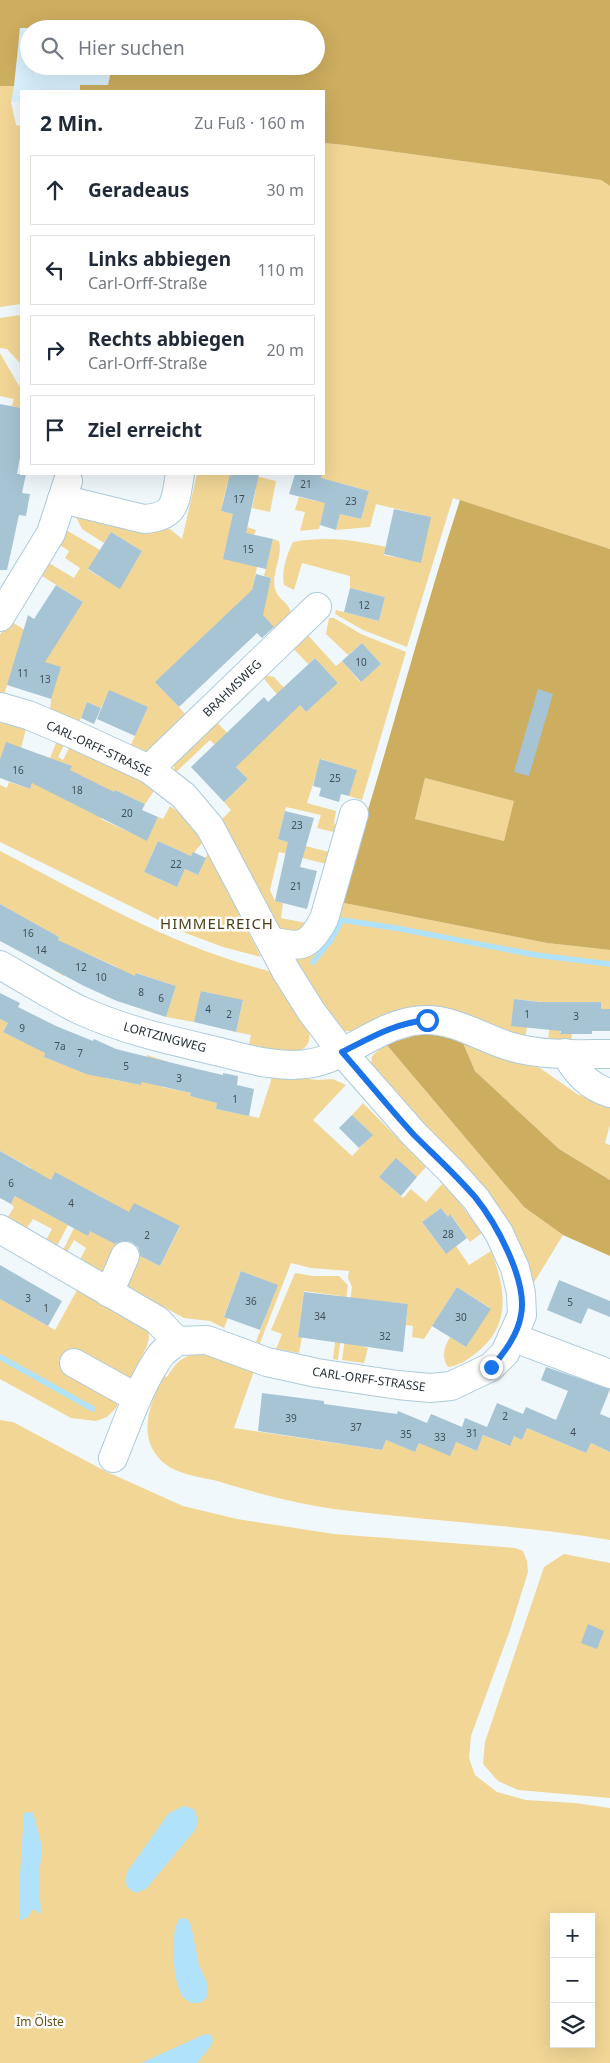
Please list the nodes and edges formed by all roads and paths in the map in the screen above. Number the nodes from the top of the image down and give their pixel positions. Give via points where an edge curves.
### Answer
1 (180, 475) edge
2 (317, 607) dead end
3 (0, 618) edge
4 (0, 707) edge
5 (149, 769) junction
6 (354, 814) dead end
7 (271, 941) junction
8 (0, 965) edge
9 (342, 1052) junction
10 (565, 1054) junction
11 (610, 1054) edge
12 (610, 1093) edge
13 (0, 1229) edge
14 (126, 1256) dead end
15 (109, 1293) junction
16 (512, 1337) junction
17 (177, 1341) junction
18 (74, 1363) dead end
19 (610, 1374) edge
20 (138, 1398) junction
21 (113, 1458) dead end

1 - 3 street via 174,506 156,519 144,519 65,490 51,533
2 - 5 street, BRAHMSWEG
4 - 5 street, CARL-ORFF-STRASSE via 28,715
5 - 7 street, CARL-ORFF-STRASSE via 184,796 210,827
6 - 7 street via 324,919 315,935 294,946
7 - 9 street, CARL-ORFF-STRASSE via 286,971
8 - 9 street, LORTZINGWEG via 82,1011 194,1046 251,1060 296,1064 307,1064
9 - 10 street, LORTZINGWEG via 380,1031 427,1020 450,1024 535,1053
9 - 16 street, CARL-ORFF-STRASSE via 476,1199 499,1232 515,1268 521,1293 522,1315
10 - 11 street, LORTZINGWEG
10 - 12 street via 574,1069 588,1082
13 - 15 street
14 - 15 street
15 - 17 street via 157,1320
16 - 17 street, CARL-ORFF-STRASSE via 505,1354 491,1367 451,1386 430,1388 317,1373 266,1362 206,1340
16 - 19 street
17 - 20 street via 161,1355
18 - 20 street
20 - 21 street

